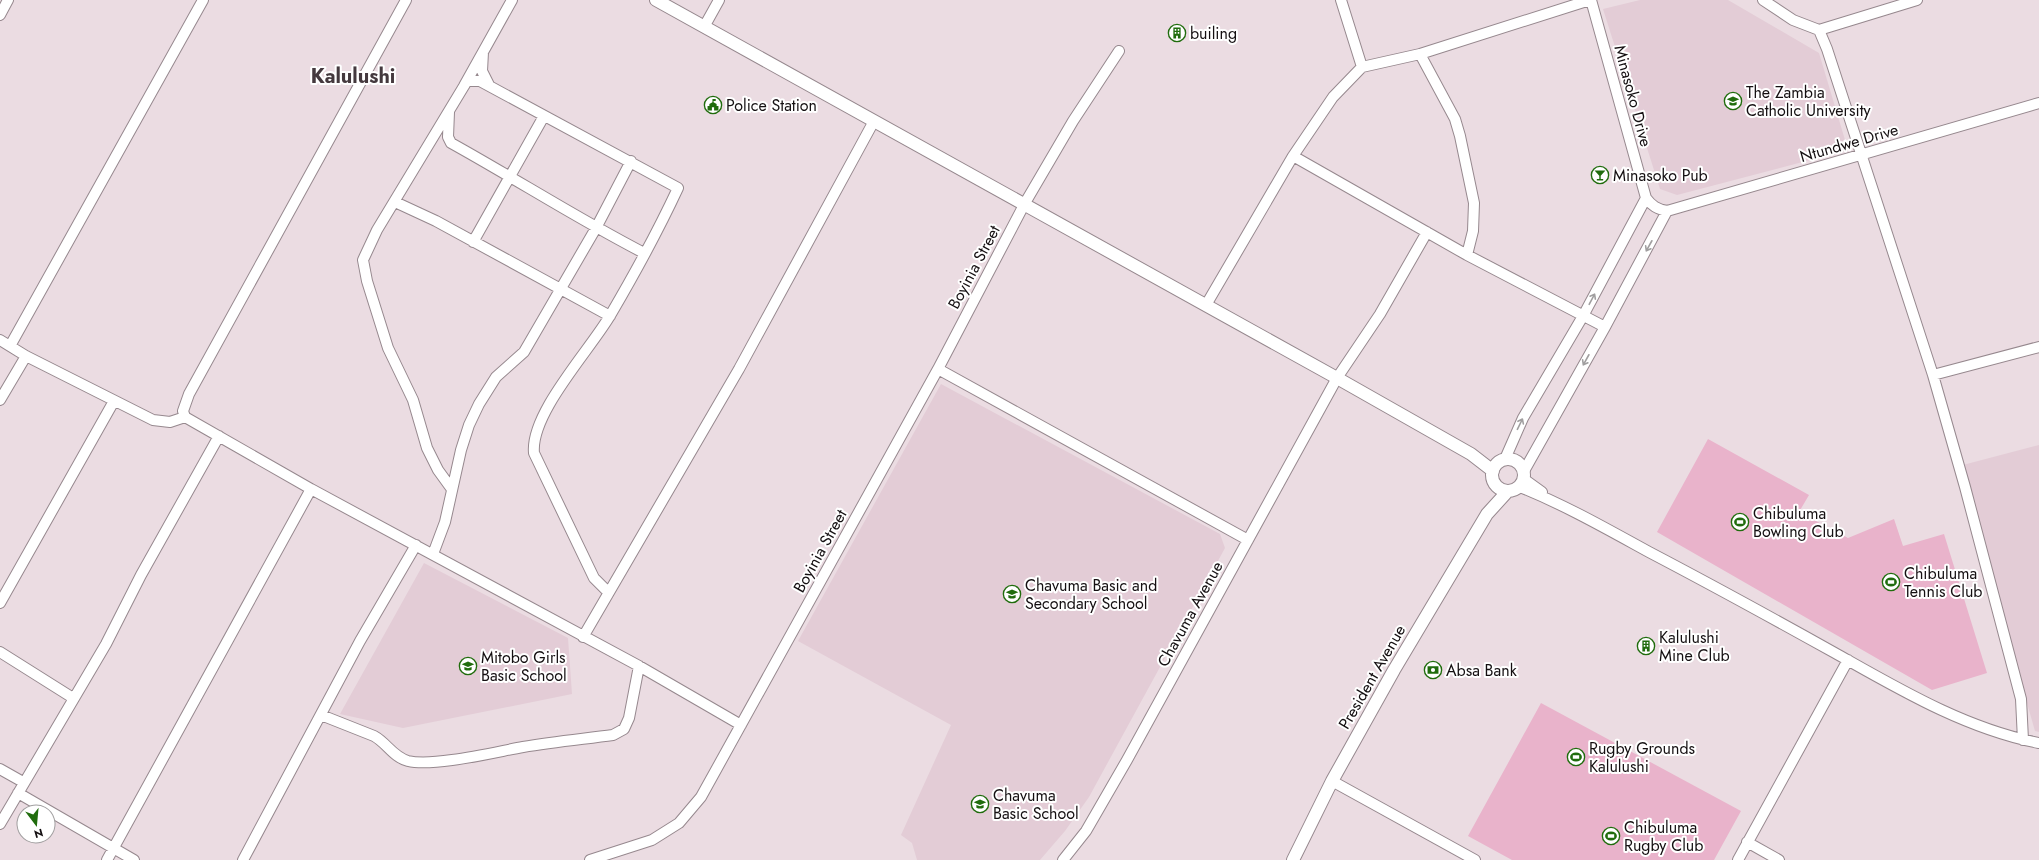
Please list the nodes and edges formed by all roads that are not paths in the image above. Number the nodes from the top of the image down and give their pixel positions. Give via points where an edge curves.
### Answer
1 (8, 0) edge
2 (203, 0) edge
3 (406, 0) edge
4 (512, 0) edge
5 (656, 0) edge
6 (719, 0) edge
7 (1341, 0) edge
8 (1591, 0) edge
9 (1763, 0) edge
10 (1917, 0) edge
11 (0, 15) edge
12 (704, 27) junction
13 (1819, 30) junction
14 (483, 50) junction
15 (1119, 51) dead end
16 (1420, 54) junction
17 (1362, 66) junction
18 (467, 81) junction
19 (489, 85) junction
20 (2039, 103) edge
21 (449, 110) junction
22 (544, 116) junction
23 (874, 121) junction
24 (1861, 155) junction
25 (1293, 156) junction
26 (631, 161) junction
27 (510, 177) junction
28 (1646, 198) junction
29 (395, 202) junction
30 (1025, 203) junction
31 (1667, 211) junction
32 (596, 228) junction
33 (1427, 232) junction
34 (473, 242) junction
35 (644, 253) junction
36 (1467, 255) junction
37 (561, 290) junction
38 (1206, 305) junction
39 (610, 316) junction
40 (1583, 316) junction
41 (1604, 327) junction
42 (0, 340) edge
43 (10, 346) junction
44 (2039, 348) edge
45 (26, 356) junction
46 (938, 369) junction
47 (1933, 375) junction
48 (1337, 378) junction
49 (0, 400) edge
50 (114, 400) junction
51 (185, 418) junction
52 (219, 436) junction
53 (1497, 469) junction
54 (1522, 479) junction
55 (451, 488) junction
56 (311, 489) junction
57 (1507, 492) junction
58 (1487, 514) junction
59 (1248, 540) junction
60 (416, 546) junction
61 (433, 554) junction
62 (608, 592) junction
63 (0, 603) edge
64 (583, 637) junction
65 (0, 652) edge
66 (1848, 660) junction
67 (639, 666) junction
68 (73, 698) junction
69 (321, 715) junction
70 (741, 725) junction
71 (2023, 740) junction
72 (2039, 743) edge
73 (0, 769) edge
74 (1332, 781) junction
75 (23, 782) junction
76 (18, 793) junction
77 (0, 824) edge
78 (1747, 842) junction
79 (114, 847) junction
80 (107, 860) edge
81 (134, 860) edge
82 (243, 860) edge
83 (592, 860) edge
84 (1063, 860) edge
85 (1293, 860) edge
86 (1475, 860) edge
87 (1738, 860) edge
88 (1779, 860) edge

1 - 11 street
2 - 43 street
3 - 51 street via 189,394 183,411
4 - 14 street
5 - 12 street
6 - 12 street
7 - 17 street
8 - 16 street
8 - 28 street, Minasoko Drive
9 - 13 street via 1793,20
10 - 13 street
12 - 23 street
13 - 24 street
14 - 18 street
14 - 19 street via 482,71
15 - 30 street, Boyinia Street via 1073,121
16 - 17 street
16 - 36 street via 1455,119 1460,136 1474,203 1473,231
17 - 25 street via 1333,97
18 - 19 street via 480,81
18 - 21 street
19 - 22 street
20 - 24 street, Ntundwe Drive
21 - 27 street via 449,141
21 - 29 street
22 - 26 street
22 - 27 street
23 - 30 street
23 - 62 street via 739,369
24 - 31 street, Ntundwe Drive
24 - 47 street
25 - 33 street
25 - 38 street
26 - 32 street
26 - 35 street via 678,188
27 - 32 street
27 - 34 street
28 - 31 street via 1653,206
40 -> 28 street
29 - 34 street
29 - 55 street via 377,230 363,260 364,270 388,348 412,400 427,448
30 - 38 street
30 - 46 street, Boyinia Street
31 -> 41 street
32 - 35 street
32 - 37 street
33 - 36 street
33 - 48 street, Chavuma Avenue via 1380,314
34 - 37 street
35 - 39 street
36 - 40 street
37 - 39 street
37 - 55 street via 524,352 506,366 486,392 469,425
38 - 48 street
39 - 62 street via 550,405 540,422 533,444 534,453 594,578
40 - 41 street
53 -> 40 street via 1523,418
41 -> 54 street
42 - 43 street
43 - 45 street
44 - 47 street
45 - 49 street
45 - 50 street
46 - 59 street
46 - 70 street, Boyinia Street
47 - 71 street via 2021,699
48 - 53 street
48 - 59 street, Chavuma Avenue
50 - 51 street via 161,422
50 - 63 street
51 - 52 street
52 - 56 street
52 - 68 street via 145,568 106,644
53 - 54 street via 1517,461
53 - 57 street via 1498,487
53 - 58 street, President Avenue
54 - 57 street
54 - 66 street via 1555,501
55 - 61 street via 445,522
56 - 60 street
56 - 79 street
57 - 58 street, President Avenue
58 - 74 street, President Avenue via 1394,670
59 - 84 street, Chavuma Avenue via 1086,831
60 - 61 street
60 - 69 street via 360,641
61 - 64 street
62 - 64 street
64 - 67 street
65 - 68 street
66 - 71 street via 1909,694 1963,719
66 - 78 street
67 - 69 street via 629,718 624,729 613,735 454,759 415,762 400,758 382,740
67 - 70 street
68 - 75 street
69 - 82 street
70 - 83 street, Boyinia Street via 701,797 679,823 652,840
71 - 72 street
73 - 75 street
74 - 85 street, President Avenue
74 - 86 street
75 - 76 street
76 - 77 street
76 - 79 street
78 - 87 street
78 - 88 street
79 - 80 street
79 - 81 street

